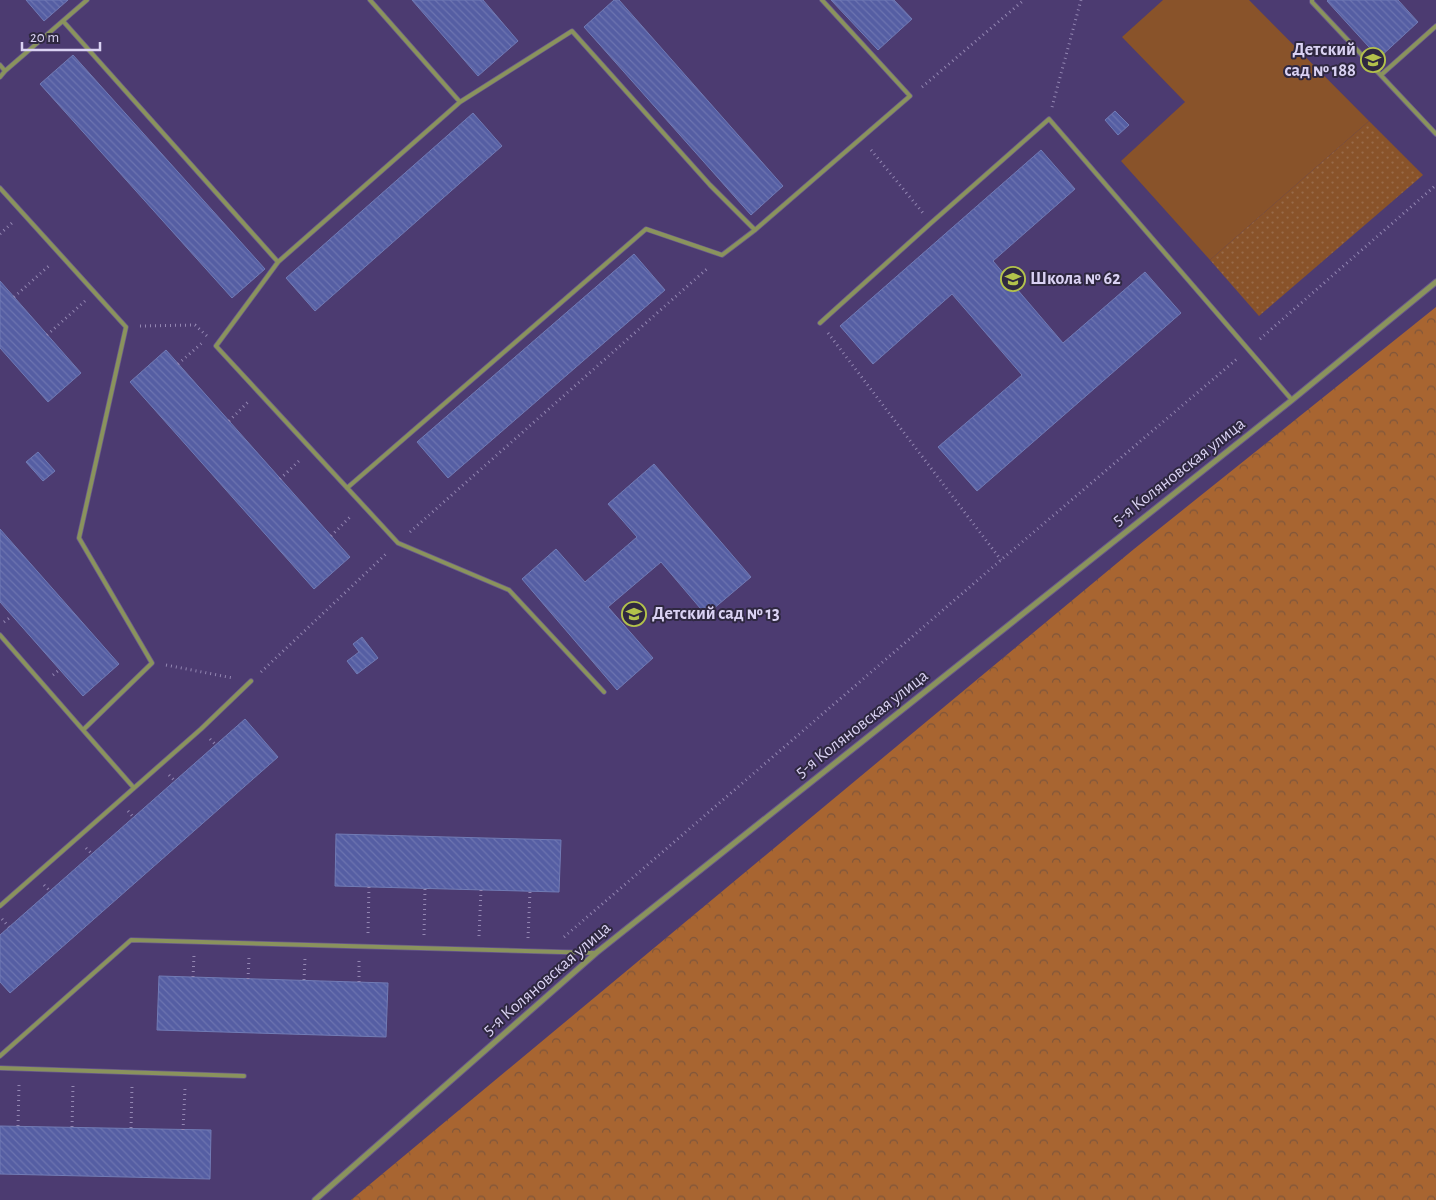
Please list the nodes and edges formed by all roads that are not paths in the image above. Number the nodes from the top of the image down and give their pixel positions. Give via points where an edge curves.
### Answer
1 (87, 0) edge
2 (370, 0) edge
3 (822, 0) edge
4 (1312, 0) edge
5 (63, 21) junction
6 (1436, 26) edge
7 (0, 65) edge
8 (5, 71) junction
9 (1381, 75) junction
10 (0, 77) edge
11 (460, 102) junction
12 (1436, 134) edge
13 (0, 188) edge
14 (755, 230) junction
15 (278, 262) junction
16 (1436, 282) edge
17 (820, 323) road end
18 (1292, 400) junction
19 (347, 488) junction
20 (0, 635) edge
21 (251, 681) road end
22 (604, 692) dead end
23 (83, 730) junction
24 (134, 788) junction
25 (0, 906) edge
26 (596, 953) junction
27 (0, 1056) edge
28 (0, 1068) edge
29 (244, 1076) dead end
30 (316, 1200) edge

1 - 5 lane
2 - 11 lane
3 - 14 lane via 910,96
4 - 9 lane
5 - 8 lane
5 - 15 lane
6 - 9 lane
7 - 8 lane
8 - 10 lane
9 - 12 lane
11 - 14 lane via 572,31
11 - 15 lane
13 - 23 lane via 126,326 79,538 152,663
14 - 19 lane via 722,255 646,229
15 - 19 lane via 216,346
16 - 18 street, 5-я Коляновская улица
17 - 18 lane via 1049,119
18 - 26 street, 5-я Коляновская улица
19 - 22 lane via 398,543 510,590
20 - 23 lane
21 - 24 lane
23 - 24 lane
24 - 25 lane
26 - 27 lane via 131,940
26 - 30 street, 5-я Коляновская улица
28 - 29 lane

